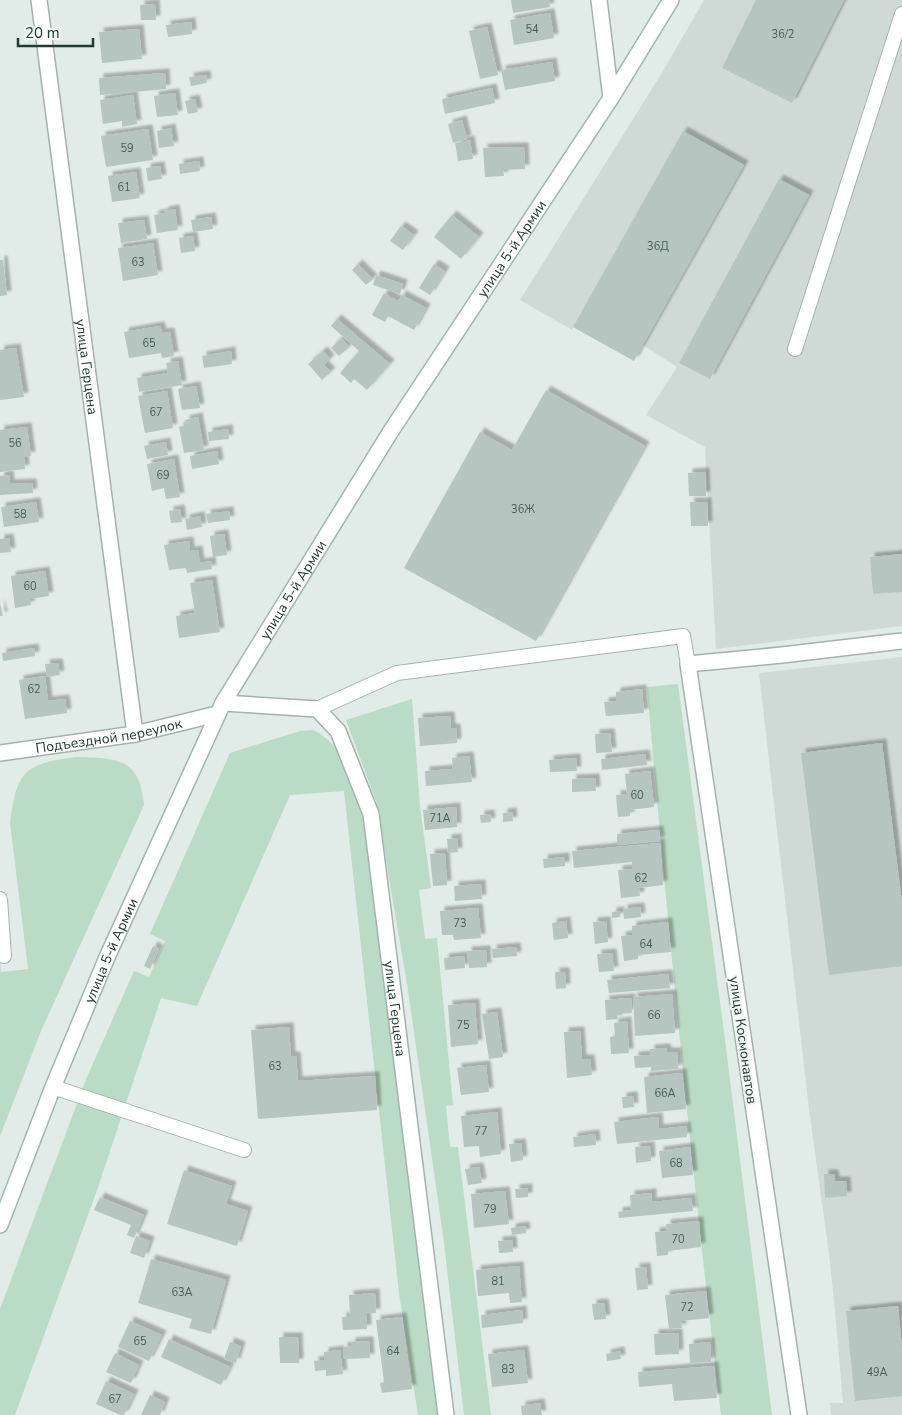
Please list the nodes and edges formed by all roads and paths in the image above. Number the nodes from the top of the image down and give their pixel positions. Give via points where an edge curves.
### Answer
1 (38, 0) edge
2 (599, 0) edge
3 (671, 0) edge
4 (902, 14) edge
5 (611, 98) junction
6 (795, 349) dead end
7 (902, 641) edge
8 (688, 664) junction
9 (220, 708) junction
10 (317, 709) junction
11 (134, 734) junction
12 (0, 753) edge
13 (0, 899) edge
14 (4, 956) dead end
15 (53, 1087) junction
16 (244, 1150) dead end
17 (0, 1225) edge
18 (446, 1415) edge
19 (799, 1415) edge

1 - 11 street, улица Герцена
2 - 5 street
3 - 5 street, улица 5-й Армии
4 - 6 lane
5 - 9 street, улица 5-й Армии via 391,431
7 - 8 street
8 - 10 lane via 683,636 397,674
8 - 19 street, улица Космонавтов
9 - 10 street
9 - 11 street, Подъездной переулок
9 - 15 street, улица 5-й Армии via 108,954
10 - 18 street, улица Герцена via 338,731 371,814
11 - 12 street, Подъездной переулок
13 - 14 lane
15 - 16 lane
15 - 17 street, улица 5-й Армии

